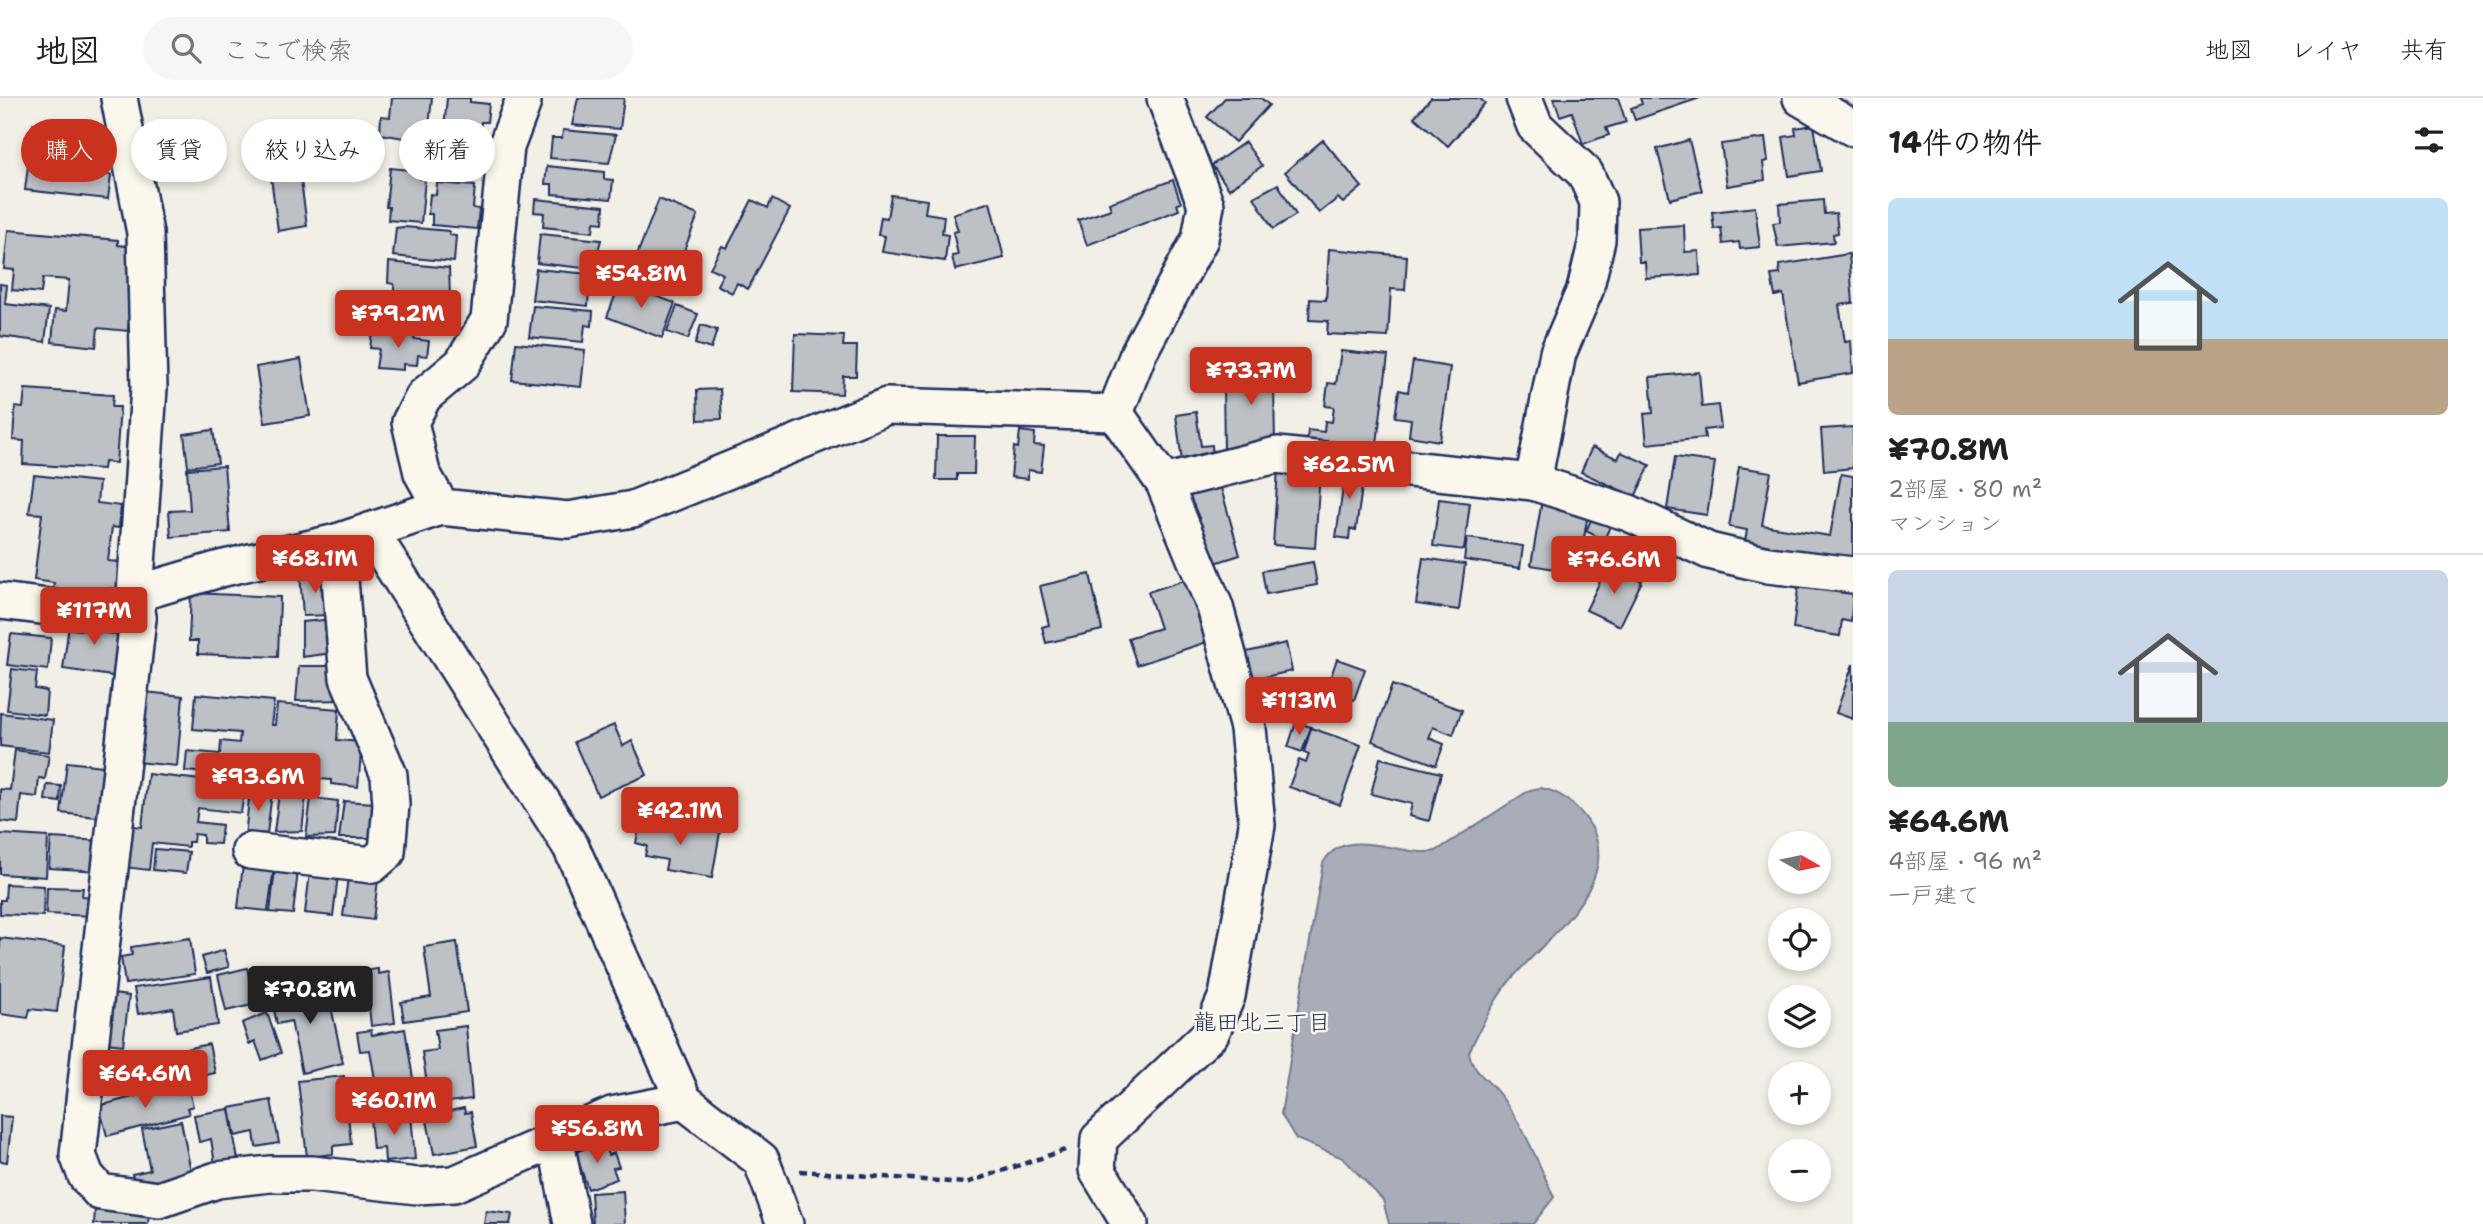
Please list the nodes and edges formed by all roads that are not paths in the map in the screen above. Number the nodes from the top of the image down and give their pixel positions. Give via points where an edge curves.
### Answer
1 (119, 98) edge
2 (1165, 98) edge
3 (1524, 98) edge
4 (1801, 98) edge
5 (523, 102) dead end
6 (1853, 128) edge
7 (1115, 413) junction
8 (1534, 482) junction
9 (1164, 483) junction
10 (441, 507) junction
11 (370, 531) junction
12 (337, 542) junction
13 (1853, 575) edge
14 (0, 601) edge
15 (136, 606) junction
16 (250, 851) dead end
17 (684, 1101) junction
18 (556, 1142) junction
19 (158, 1212) edge
20 (572, 1224) edge
21 (785, 1224) edge
22 (1130, 1224) edge

1 - 15 street via 145,233 149,388
2 - 7 street via 1206,205 1200,239 1139,352
3 - 8 street via 1535,126 1585,173 1598,202 1597,240 1585,290 1558,353
4 - 6 street
5 - 10 street via 506,147 489,320 462,363 424,396 411,422 422,473
7 - 9 street
7 - 10 street via 887,406 634,509 568,520
8 - 9 street via 1277,456
8 - 13 street via 1629,513 1709,551 1768,565
9 - 22 street via 1215,607 1241,701 1257,825 1227,996 1211,1033 1099,1139 1097,1170
10 - 11 street
11 - 12 street
11 - 17 street via 571,846
12 - 15 street via 220,569
12 - 16 street via 348,678 388,775 387,852 372,864
14 - 15 street
15 - 19 street via 78,1155 86,1176 100,1192
17 - 18 street via 612,1115
17 - 21 street via 761,1160
18 - 19 street via 454,1184 417,1186 270,1174 217,1181
18 - 20 street

